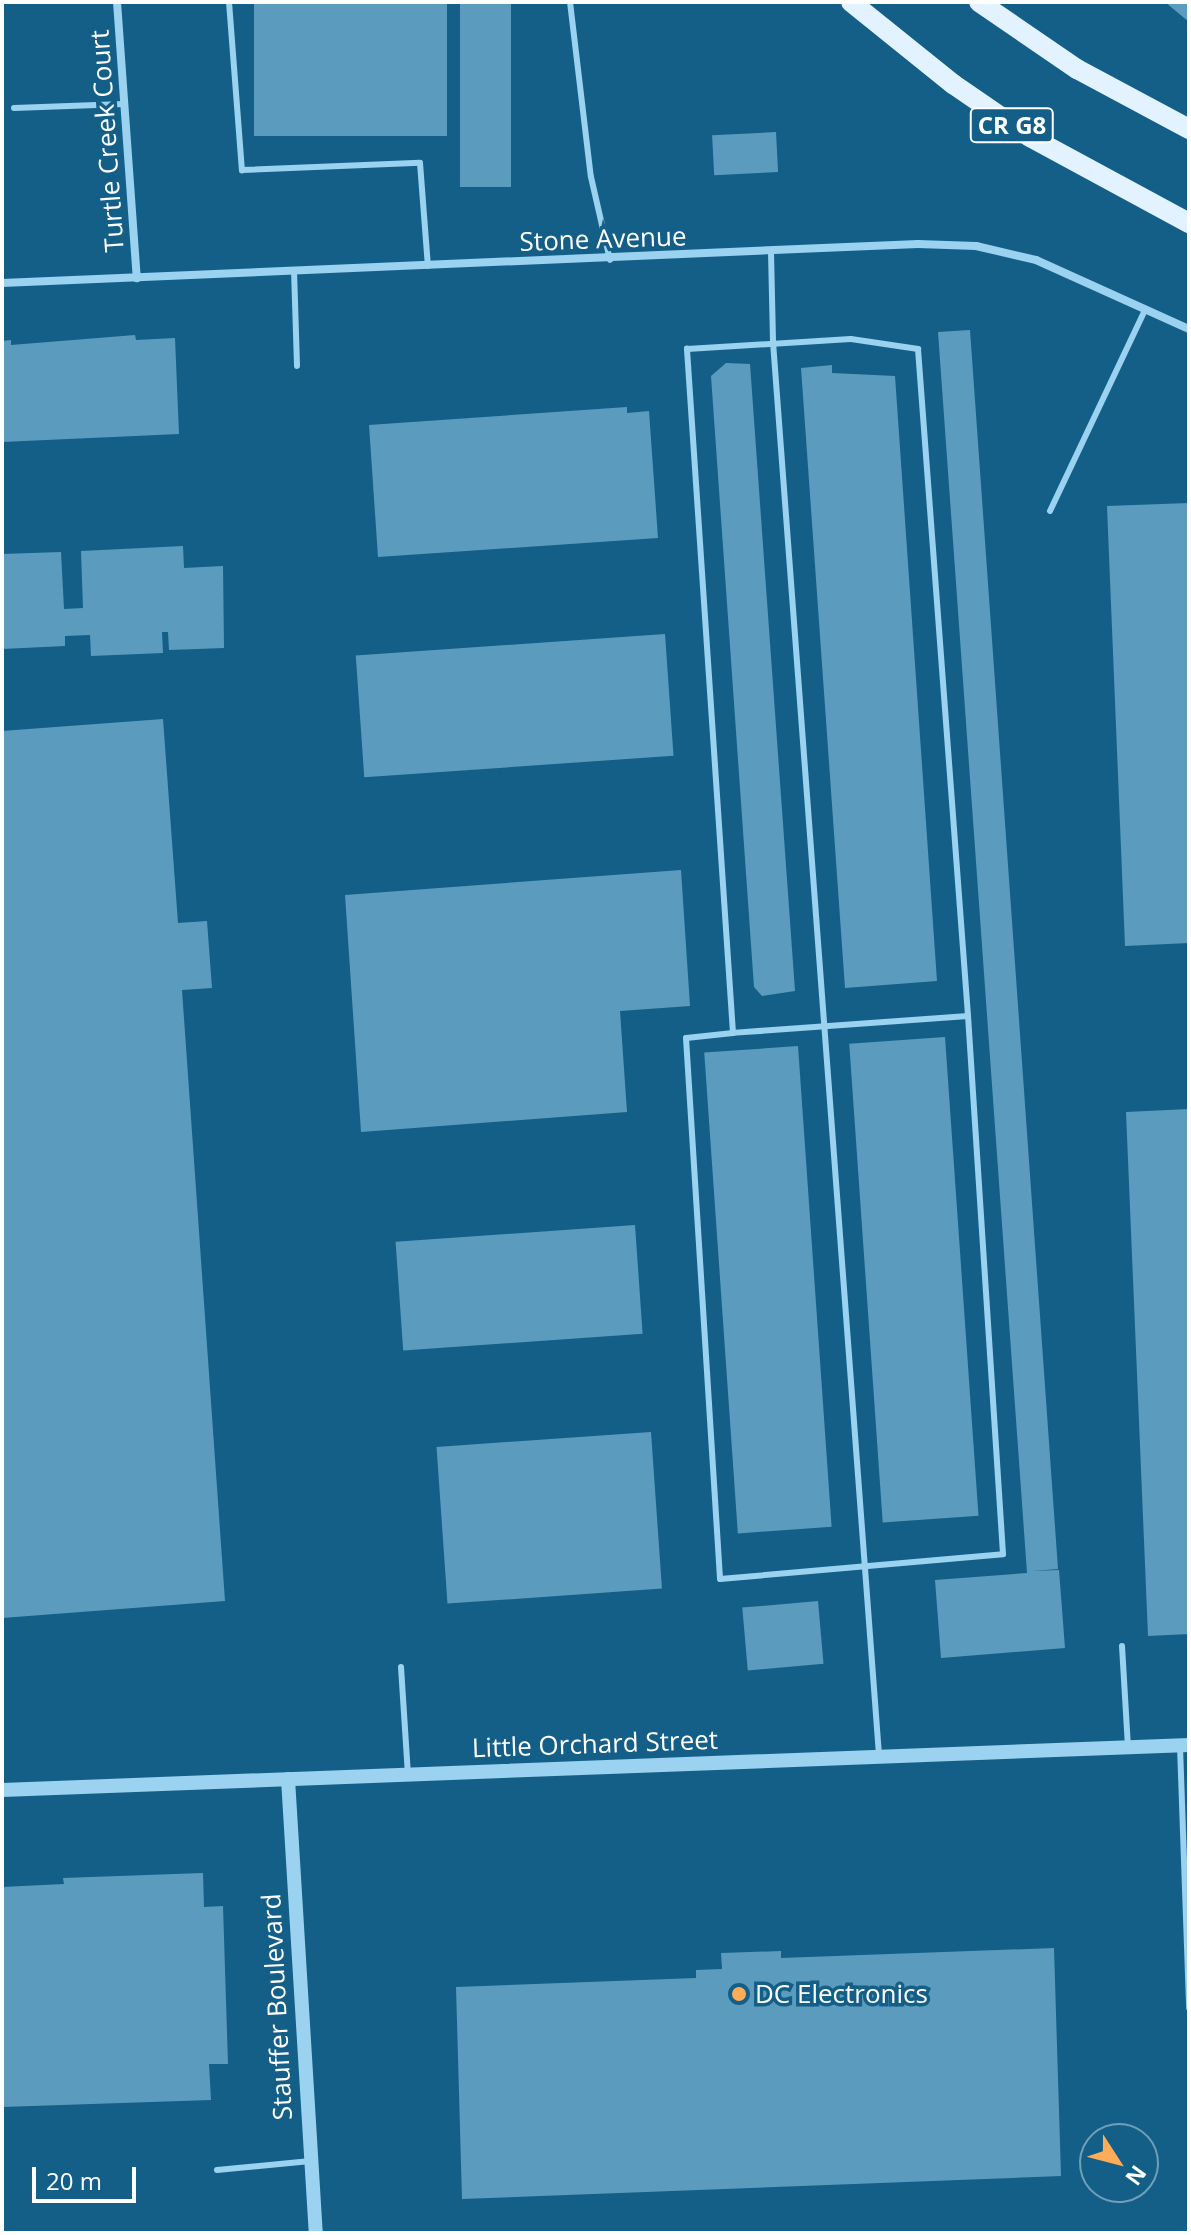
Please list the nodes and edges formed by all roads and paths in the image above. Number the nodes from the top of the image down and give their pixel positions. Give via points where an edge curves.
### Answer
1 (117, 2) edge
2 (229, 2) edge
3 (570, 2) edge
4 (851, 2) edge
5 (979, 2) edge
6 (124, 104) junction
7 (14, 108) dead end
8 (1189, 129) edge
9 (1189, 223) edge
10 (771, 252) junction
11 (610, 260) junction
12 (428, 266) junction
13 (294, 270) junction
14 (137, 278) junction
15 (2, 283) edge
16 (1145, 310) junction
17 (1189, 329) edge
18 (773, 342) junction
19 (297, 366) dead end
20 (1050, 511) dead end
21 (968, 1016) junction
22 (825, 1025) junction
23 (733, 1033) junction
24 (868, 1565) junction
25 (1122, 1646) dead end
26 (401, 1667) dead end
27 (1184, 1745) edge
28 (1128, 1748) junction
29 (879, 1756) junction
30 (408, 1775) junction
31 (288, 1779) junction
32 (2, 1790) edge
33 (1189, 2008) edge
34 (311, 2161) junction
35 (217, 2170) dead end
36 (316, 2233) edge

1 - 6 street, Turtle Creek Court
2 - 12 lane via 242,170 420,163
3 - 11 lane via 591,177
4 - 9 main road, CR G8 via 1030,137
5 - 8 main road via 1077,69
6 - 7 lane
6 - 14 street, Turtle Creek Court
10 - 11 street, Stone Avenue
10 - 16 street, Stone Avenue via 976,246 1036,260
10 - 18 lane
11 - 12 street, Stone Avenue
12 - 13 street, Stone Avenue
13 - 14 street, Stone Avenue
13 - 19 lane
14 - 15 street, Stone Avenue
16 - 17 street, Stone Avenue
16 - 20 lane
18 - 21 lane via 851,339 918,349
18 - 22 lane
18 - 23 lane via 687,349
21 - 22 lane
21 - 24 lane via 1003,1554
22 - 23 lane
22 - 24 lane
23 - 24 lane via 686,1038 720,1579
24 - 29 lane
25 - 28 lane
26 - 30 lane
27 - 28 street, Little Orchard Street
27 - 33 lane
28 - 29 street, Little Orchard Street
29 - 30 street, Little Orchard Street
30 - 31 street, Little Orchard Street
31 - 32 street, Little Orchard Street
31 - 34 street, Stauffer Boulevard
34 - 35 lane
34 - 36 street, Stauffer Boulevard

